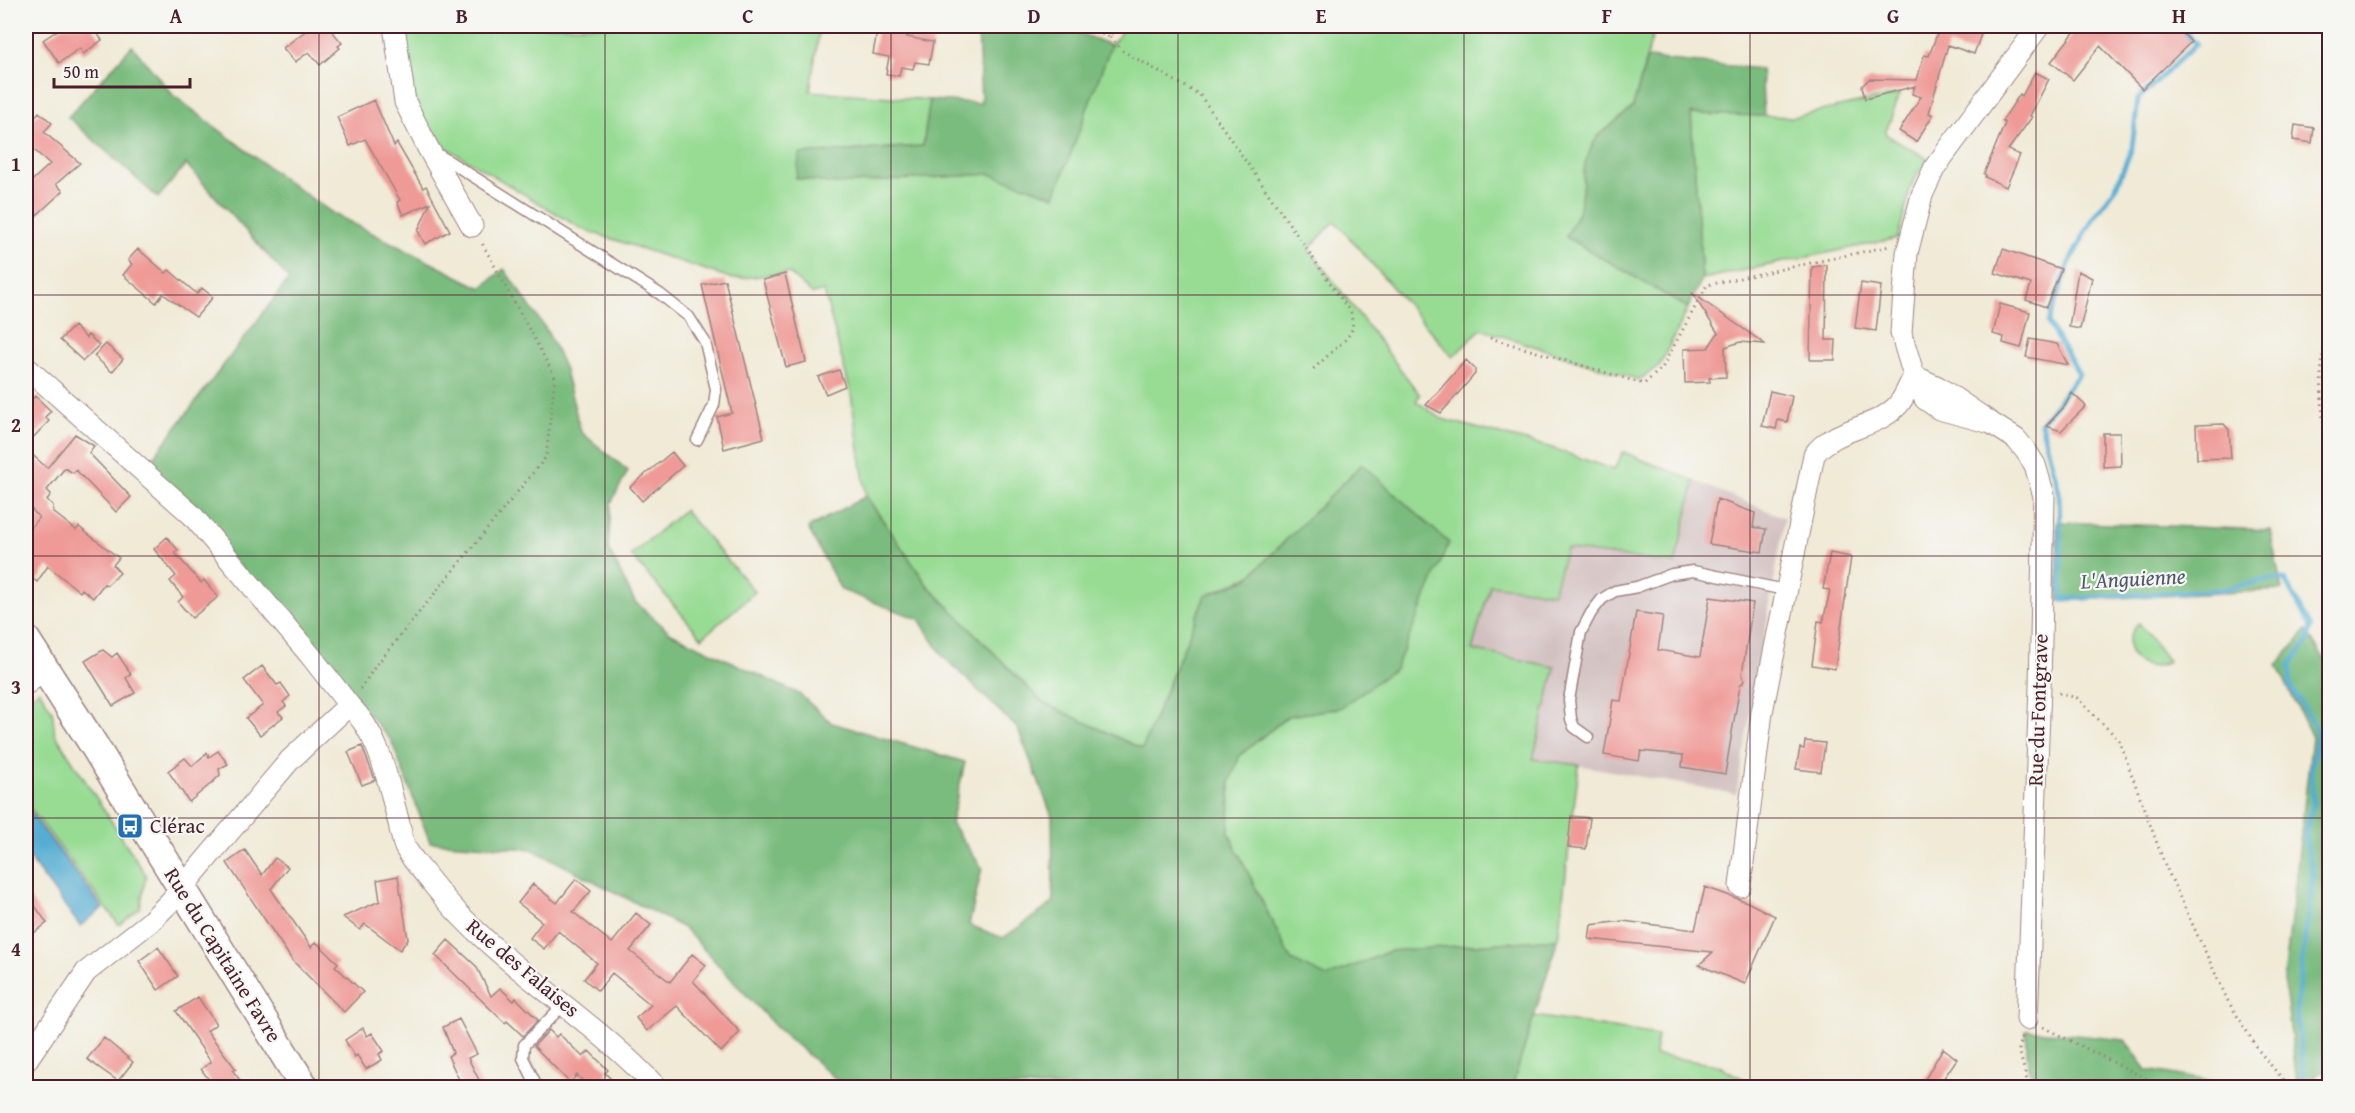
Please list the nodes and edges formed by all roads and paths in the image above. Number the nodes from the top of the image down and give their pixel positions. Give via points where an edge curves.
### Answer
1 (394, 26) edge
2 (1079, 26) edge
3 (1115, 26) edge
4 (2038, 26) edge
5 (1110, 37) junction
6 (428, 148) junction
7 (472, 226) joint
8 (1911, 242) junction
9 (2330, 296) edge
10 (1490, 338) dead end
11 (26, 367) edge
12 (1311, 371) dead end
13 (1914, 376) junction
14 (698, 440) dead end
15 (2330, 481) edge
16 (1785, 590) junction
17 (26, 640) edge
18 (35, 677) edge
19 (2040, 687) junction
20 (349, 705) junction
21 (1588, 737) dead end
22 (1740, 886) dead end
23 (182, 888) junction
24 (564, 1004) junction
25 (2027, 1019) junction
26 (26, 1061) edge
27 (305, 1088) edge
28 (538, 1088) edge
29 (657, 1088) edge
30 (2029, 1088) edge
31 (2165, 1088) edge
32 (2290, 1088) edge

1 - 6 street via 405,102
2 - 5 path
3 - 5 path
4 - 8 street, Rue du Fontgrave via 1935,166 1922,195
5 - 12 path via 1123,51 1200,95 1351,313 1353,328 1347,338
6 - 7 street
6 - 14 lane via 660,294 689,317 705,342 716,389 714,405
7 - 20 path via 555,377 546,457 377,664
8 - 10 path via 1707,285 1662,368 1644,384
8 - 13 street, Rue du Fontgrave via 1900,333
9 - 15 path via 2321,373 2325,473
11 - 20 street, Rue des Falaises via 192,515
13 - 16 street via 1899,404 1884,417 1833,438 1814,455
13 - 19 street, Rue du Fontgrave via 1925,399 1939,409 1991,423 2016,439 2035,465 2044,496
16 - 21 lane via 1693,571 1615,591 1602,599 1581,632 1569,700 1574,727
16 - 22 street via 1762,712
17 - 18 street, Rue du Capitaine Favre
18 - 23 street, Rue du Capitaine Favre
19 - 25 street, Rue du Fontgrave
19 - 32 path via 2077,699 2119,740 2165,865 2228,1001 2259,1051
20 - 23 street via 290,760
20 - 24 street, Rue des Falaises via 363,719 383,760 405,847 470,927
23 - 26 street via 150,922 86,972
23 - 27 street, Rue du Capitaine Favre
24 - 28 lane via 524,1045 523,1058
24 - 29 street, Rue des Falaises via 634,1062
25 - 30 path via 2019,1050
25 - 31 path

